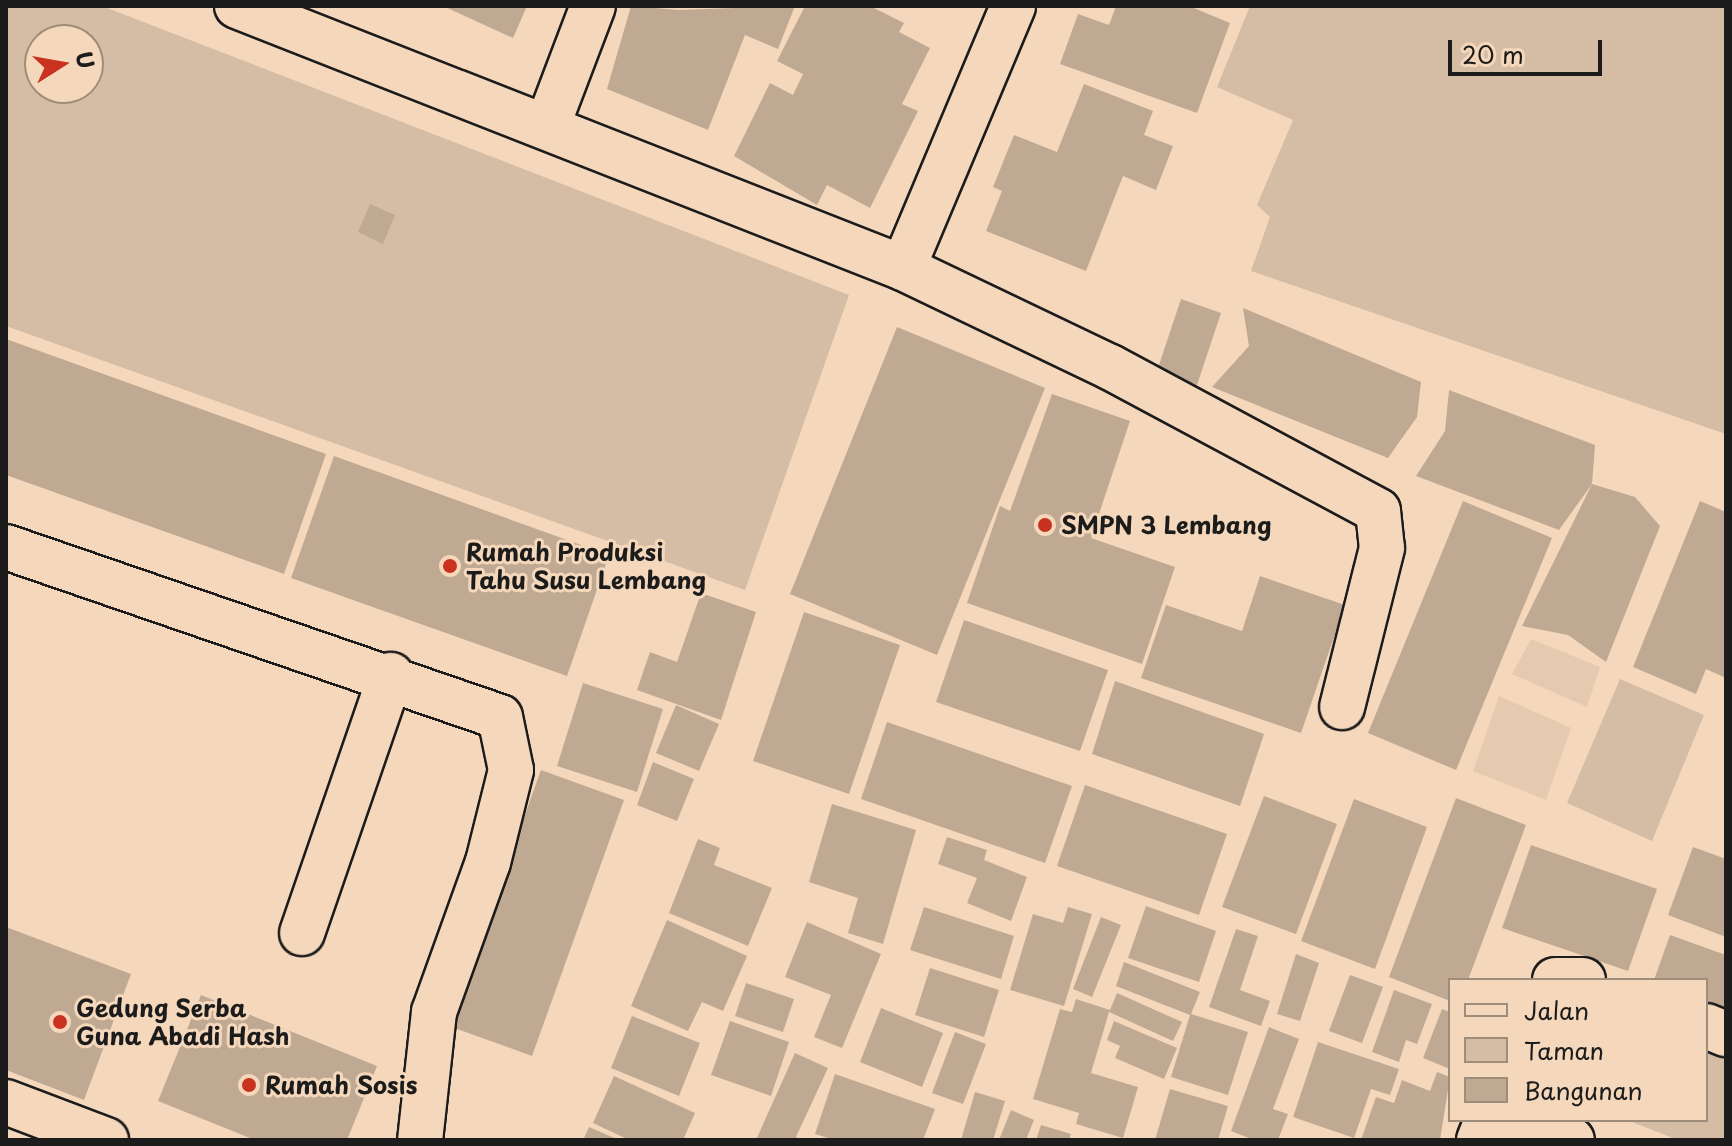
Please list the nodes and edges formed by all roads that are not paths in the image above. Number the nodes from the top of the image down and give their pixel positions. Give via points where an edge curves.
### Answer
1 (237, 6) edge
2 (593, 6) edge
3 (1013, 6) edge
4 (547, 127) junction
5 (903, 268) junction
6 (6, 547) edge
7 (391, 675) junction
8 (1342, 707) dead end
9 (302, 933) dead end
10 (6, 1102) edge
11 (1516, 1122) edge
12 (106, 1140) edge
13 (420, 1140) edge
14 (1572, 1140) edge

1 - 4 street
2 - 4 street
3 - 5 street
4 - 5 street
5 - 8 street via 1110,367 1378,511 1382,548
6 - 7 street
7 - 9 street
7 - 13 street via 500,717 511,770 488,862 434,1012
10 - 12 street
11 - 14 street

